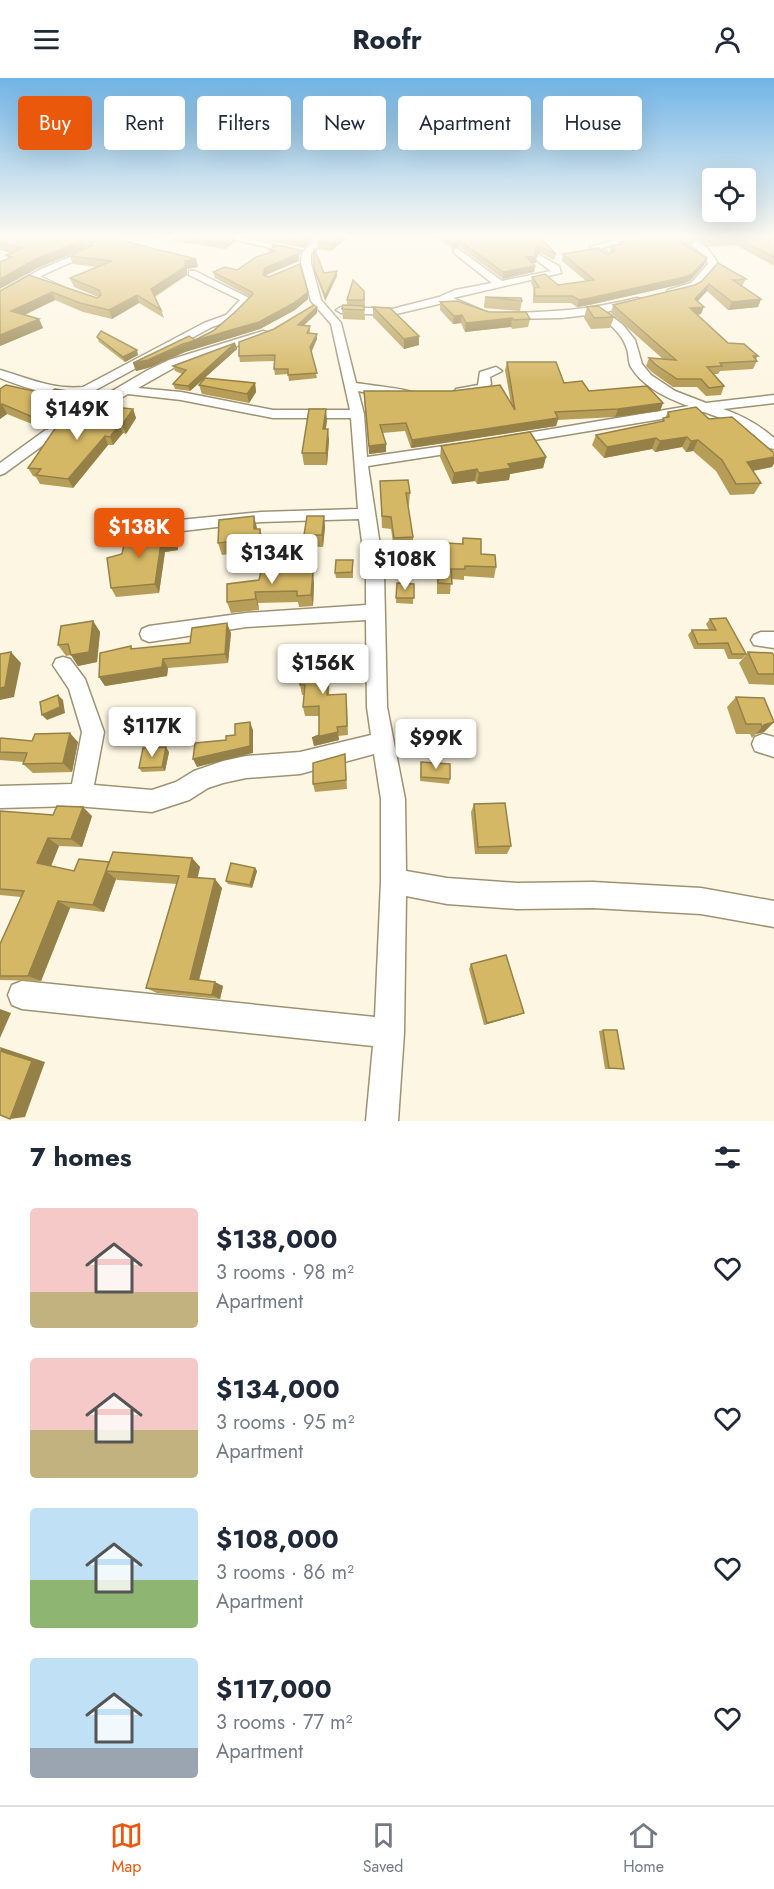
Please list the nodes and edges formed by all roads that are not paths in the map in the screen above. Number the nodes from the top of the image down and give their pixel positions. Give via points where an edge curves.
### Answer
1 (21, 284) edge
2 (50, 284) edge
3 (214, 284) edge
4 (309, 284) edge
5 (507, 284) edge
6 (695, 284) edge
7 (501, 285) joint
8 (65, 291) edge
9 (664, 294) edge
10 (0, 296) edge
11 (442, 298) junction
12 (647, 298) edge
13 (315, 306) junction
14 (598, 311) junction
15 (276, 329) edge
16 (496, 371) dead end
17 (0, 374) edge
18 (351, 386) junction
19 (126, 390) junction
20 (422, 393) edge
21 (443, 393) edge
22 (774, 399) edge
23 (708, 407) junction
24 (357, 414) junction
25 (499, 442) edge
26 (480, 444) edge
27 (774, 445) edge
28 (360, 463) junction
29 (0, 470) edge
30 (366, 514) junction
31 (143, 547) edge
32 (375, 612) junction
33 (149, 634) dead end
34 (63, 665) dead end
35 (383, 741) junction
36 (81, 795) junction
37 (0, 796) edge
38 (394, 881) junction
39 (774, 914) edge
40 (22, 995) dead end
41 (389, 1033) junction
42 (382, 1121) edge

1 - 10 street
2 - 8 lane
3 - 17 street via 246,299 230,317 86,390 62,391
4 - 13 street
5 - 7 street
6 - 9 street
7 - 11 street
11 - 13 street via 392,312
11 - 14 street via 492,315
12 - 14 street
13 - 18 street via 336,323
14 - 23 street via 624,332 645,378 675,398
15 - 19 street via 173,363
16 - 21 street via 484,375 482,388
18 - 20 street
18 - 24 street
19 - 24 street via 273,414
19 - 29 street via 52,432
22 - 23 street
23 - 25 street
23 - 27 street via 749,425
24 - 28 street
26 - 28 street
28 - 30 street
30 - 31 street via 261,517 149,529
30 - 32 street via 375,572
32 - 33 street via 255,619
32 - 35 street via 377,707
34 - 36 street via 78,685 93,732
35 - 36 street via 300,763 223,772 152,801
35 - 38 street via 393,800
36 - 37 street
38 - 39 street via 447,891 517,896 592,895 700,901
38 - 41 street
40 - 41 street
41 - 42 street

